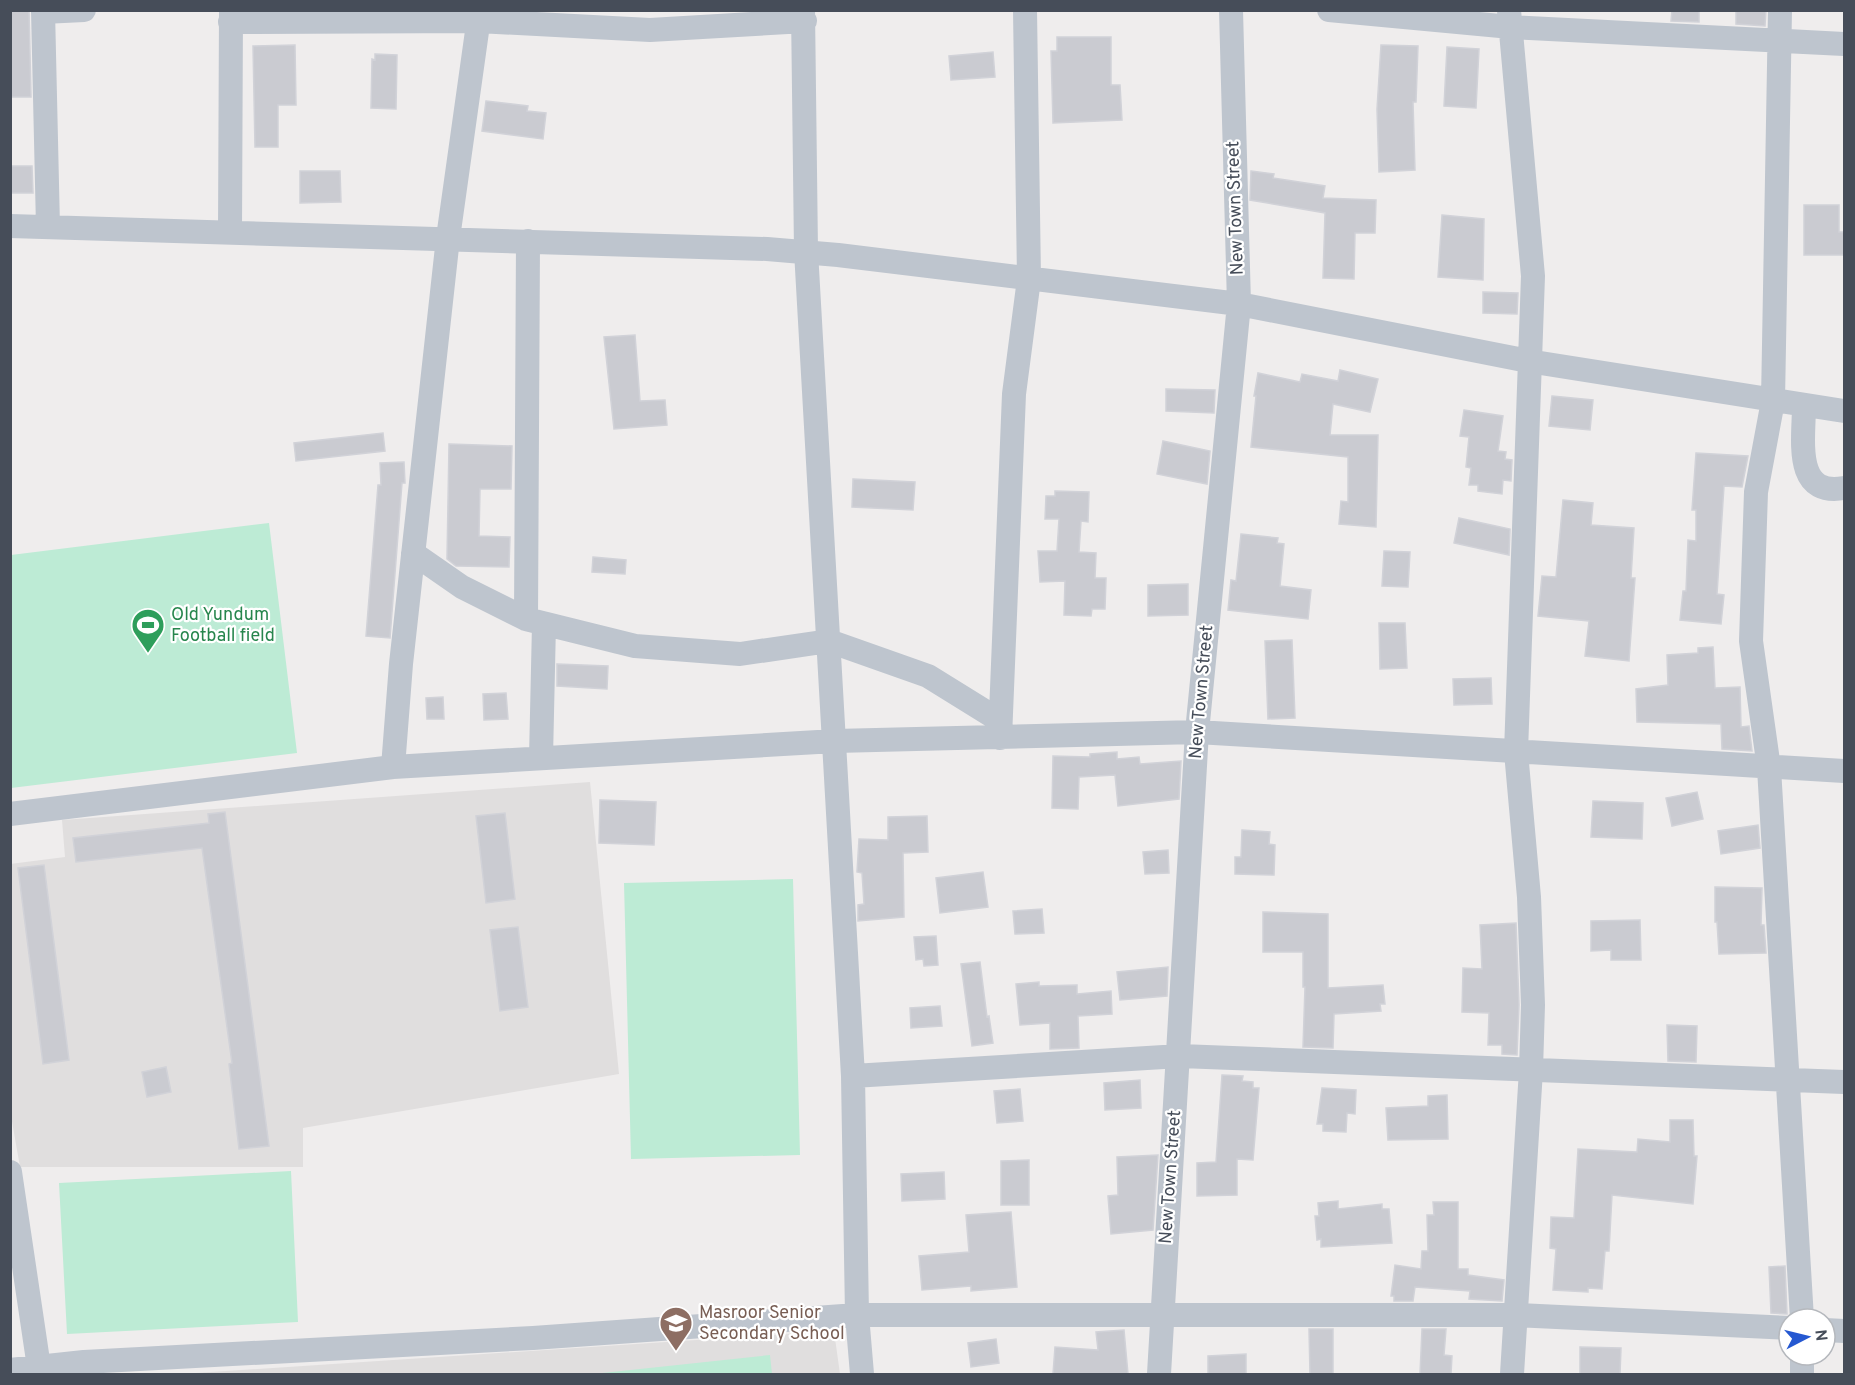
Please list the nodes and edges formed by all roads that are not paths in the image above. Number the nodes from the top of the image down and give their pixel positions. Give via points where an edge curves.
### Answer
1 (84, 10) edge
2 (1025, 10) edge
3 (1231, 10) edge
4 (1329, 10) edge
5 (1780, 10) edge
6 (43, 11) edge
7 (231, 16) edge
8 (479, 16) edge
9 (804, 16) edge
10 (1510, 19) edge
11 (1781, 43) junction
12 (1845, 44) edge
13 (10, 226) edge
14 (48, 227) junction
15 (230, 231) junction
16 (448, 238) junction
17 (528, 241) junction
18 (806, 251) junction
19 (1029, 279) junction
20 (1239, 304) junction
21 (1528, 361) junction
22 (1773, 401) junction
23 (1804, 405) junction
24 (1845, 411) edge
25 (1845, 488) edge
26 (414, 553) junction
27 (535, 621) junction
28 (829, 641) junction
29 (999, 729) junction
30 (1197, 732) junction
31 (835, 741) junction
32 (1516, 752) junction
33 (542, 758) junction
34 (393, 767) junction
35 (1769, 768) junction
36 (1845, 771) edge
37 (10, 814) edge
38 (1180, 1056) junction
39 (1531, 1070) junction
40 (853, 1076) junction
41 (1788, 1078) junction
42 (1845, 1082) edge
43 (10, 1172) edge
44 (15, 1238) edge
45 (1801, 1307) edge
46 (857, 1315) junction
47 (1516, 1315) junction
48 (1162, 1316) junction
49 (1777, 1327) edge
50 (10, 1370) edge
51 (39, 1371) edge
52 (862, 1374) edge
53 (1159, 1374) edge
54 (1512, 1374) edge

1 - 6 street
2 - 19 street
3 - 20 street, New Town Street
4 - 10 street
5 - 11 street
6 - 14 street
7 - 8 street
7 - 15 street
8 - 9 street via 650,30
8 - 16 street
9 - 18 street
10 - 11 street
10 - 21 street via 1533,276
11 - 12 street
11 - 22 street
13 - 14 street
14 - 15 street
15 - 16 street
16 - 17 street
16 - 26 street
17 - 18 street
17 - 27 street
18 - 19 street
18 - 28 street
19 - 20 street
19 - 29 street via 1014,394
20 - 21 street
20 - 30 street, New Town Street
21 - 22 street
21 - 32 street
22 - 23 street
22 - 35 street via 1756,492 1751,641
23 - 24 street
23 - 25 street via 1803,458 1808,474 1816,486
26 - 27 street via 462,586
26 - 34 street
27 - 28 street via 635,646 740,654
27 - 33 street
28 - 29 street via 928,676
28 - 31 street
29 - 30 street
29 - 31 street
30 - 32 street
30 - 38 street, New Town Street
31 - 33 street
31 - 40 street
32 - 35 street
32 - 39 street via 1529,897
33 - 34 street
34 - 37 street
35 - 36 street
35 - 41 street
38 - 39 street
38 - 40 street
38 - 48 street, New Town Street
39 - 41 street
39 - 47 street
40 - 46 street
41 - 42 street
41 - 45 street
43 - 44 street
44 - 51 street
46 - 48 street
46 - 51 street via 533,1338 84,1362
46 - 52 street
47 - 48 street
47 - 49 street
47 - 54 street
48 - 53 street, New Town Street
50 - 51 street

